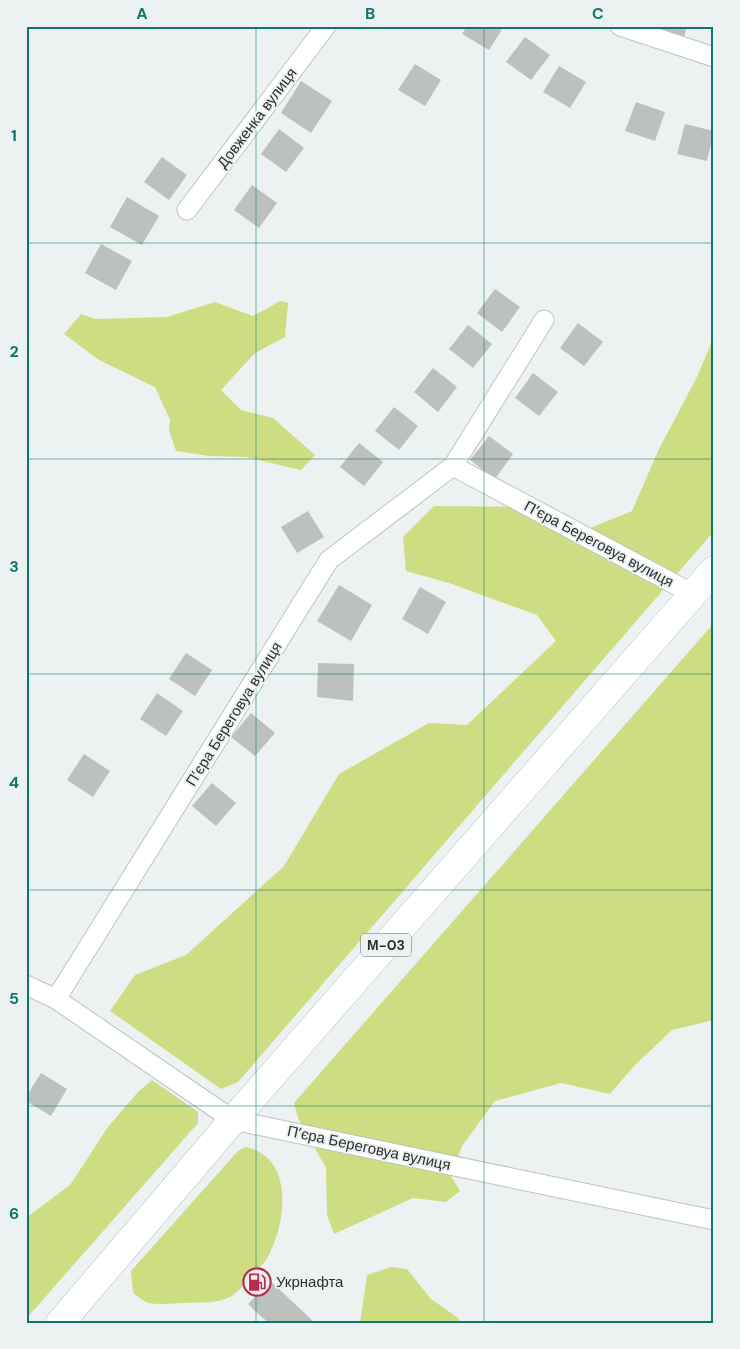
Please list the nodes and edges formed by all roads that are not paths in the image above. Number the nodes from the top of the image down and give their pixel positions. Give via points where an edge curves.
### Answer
1 (326, 26) edge
2 (620, 26) edge
3 (714, 58) edge
4 (187, 210) dead end
5 (544, 320) dead end
6 (453, 466) junction
7 (714, 570) edge
8 (693, 594) junction
9 (26, 985) edge
10 (56, 999) junction
11 (234, 1120) junction
12 (714, 1220) edge
13 (60, 1323) edge

1 - 4 street, Довженка вулиця
2 - 3 street
5 - 6 street, П’єра Береговуа вулиця
6 - 8 street, П’єра Береговуа вулиця
6 - 10 street, П’єра Береговуа вулиця via 330,560
7 - 8 highway, М-03
8 - 11 highway, М-03
9 - 10 street, П’єра Береговуа вулиця
10 - 11 street, П’єра Береговуа вулиця
11 - 12 street, П’єра Береговуа вулиця
11 - 13 highway, М-03

